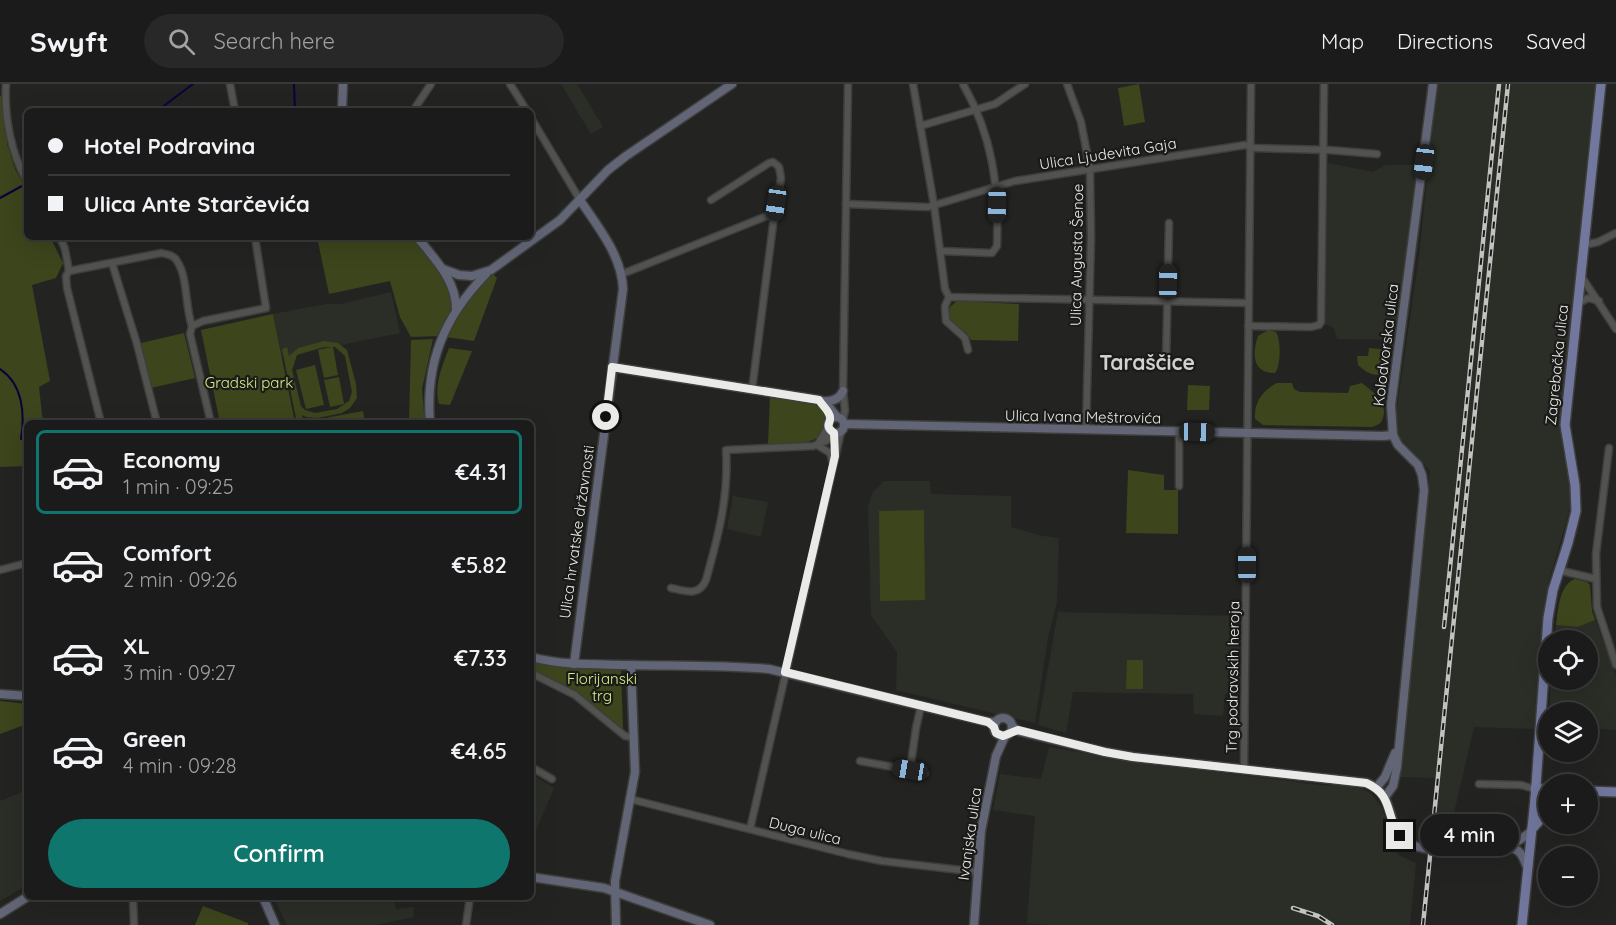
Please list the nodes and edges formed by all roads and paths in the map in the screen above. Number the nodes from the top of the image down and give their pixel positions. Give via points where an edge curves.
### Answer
1 (230, 84) edge
2 (343, 84) edge
3 (431, 84) edge
4 (510, 84) edge
5 (732, 84) edge
6 (848, 84) edge
7 (913, 84) edge
8 (963, 84) edge
9 (1025, 84) edge
10 (1067, 84) edge
11 (1251, 84) edge
12 (1324, 84) edge
13 (1433, 84) edge
14 (1600, 84) edge
15 (4, 87) edge
16 (234, 108) edge
17 (342, 108) edge
18 (415, 108) edge
19 (525, 108) edge
20 (978, 110) junction
21 (920, 126) junction
22 (534, 129) edge
23 (1250, 146) junction
24 (1323, 150) junction
25 (1377, 154) dead end
26 (1089, 169) junction
27 (24, 175) edge
28 (996, 187) junction
29 (580, 200) junction
30 (711, 200) dead end
31 (846, 204) junction
32 (934, 205) junction
33 (774, 217) junction
34 (1169, 223) dead end
35 (1616, 233) edge
36 (534, 239) edge
37 (61, 240) edge
38 (255, 240) edge
39 (419, 240) edge
40 (533, 240) edge
41 (1584, 245) junction
42 (940, 251) junction
43 (112, 263) junction
44 (443, 269) junction
45 (491, 270) junction
46 (69, 271) junction
47 (622, 274) junction
48 (1581, 276) junction
49 (949, 297) junction
50 (1089, 300) junction
51 (1167, 301) junction
52 (1600, 302) junction
53 (1248, 303) junction
54 (1578, 304) junction
55 (456, 310) junction
56 (192, 326) junction
57 (1248, 326) junction
58 (1616, 328) edge
59 (968, 350) dead end
60 (1166, 363) dead end
61 (612, 367) junction
62 (752, 390) junction
63 (844, 395) junction
64 (819, 400) junction
65 (100, 420) edge
66 (156, 420) edge
67 (210, 420) edge
68 (430, 420) edge
69 (836, 425) junction
70 (1086, 430) junction
71 (1179, 432) junction
72 (1248, 434) junction
73 (1393, 435) junction
74 (816, 445) junction
75 (1609, 448) dead end
76 (834, 460) junction
77 (1179, 486) dead end
78 (24, 564) edge
79 (0, 570) edge
80 (1558, 570) junction
81 (1596, 579) junction
82 (671, 588) dead end
83 (534, 657) edge
84 (574, 664) junction
85 (631, 665) junction
86 (1616, 665) edge
87 (785, 672) junction
88 (534, 674) edge
89 (2, 693) edge
90 (24, 696) edge
91 (921, 705) junction
92 (1003, 729) junction
93 (633, 737) junction
94 (1398, 744) junction
95 (860, 761) dead end
96 (534, 769) edge
97 (910, 770) junction
98 (1244, 770) junction
99 (925, 773) dead end
100 (552, 779) dead end
101 (1479, 784) dead end
102 (1376, 788) junction
103 (1598, 792) edge
104 (1616, 792) edge
105 (1538, 793) edge
106 (1535, 794) junction
107 (1538, 796) edge
108 (1385, 797) junction
109 (630, 799) junction
110 (1538, 823) edge
111 (750, 829) junction
112 (1531, 831) junction
113 (1504, 847) junction
114 (1527, 867) junction
115 (978, 872) junction
116 (534, 877) edge
117 (615, 891) junction
118 (24, 899) edge
119 (133, 900) edge
120 (263, 900) edge
121 (470, 900) edge
122 (0, 914) edge
123 (134, 925) edge
124 (275, 925) edge
125 (466, 925) edge
126 (616, 925) edge
127 (710, 925) edge
128 (974, 925) edge
129 (1522, 925) edge

1 - 16 street
2 - 17 main road
3 - 18 street
4 - 19 street
5 - 29 main road via 626,156
6 - 31 street
7 - 21 street
8 - 20 street
9 - 20 street
10 - 26 street, Ulica Augusta Šenoe via 1081,122
11 - 23 street, Trg podravskih heroja
12 - 24 street
13 - 73 main road, Kolodvorska ulica via 1391,405
14 - 41 main road, Zagrebačka ulica
15 - 27 street via 13,144
20 - 21 street
20 - 28 street
21 - 32 street
22 - 29 street
23 - 24 street, Ulica Ljudevita Gaja
23 - 26 street, Ulica Ljudevita Gaja
23 - 53 street, Trg podravskih heroja
24 - 25 street, Ulica Ljudevita Gaja
24 - 57 street via 1321,322 1311,327
26 - 28 street, Ulica Ljudevita Gaja
26 - 50 street, Ulica Augusta Šenoe
28 - 32 street, Ulica Ljudevita Gaja
28 - 42 street via 994,252
29 - 36 main road
29 - 47 main road, Ulica hrvatske državnosti
30 - 33 street via 773,162 779,166 781,178
31 - 32 street, Ulica Ljudevita Gaja
31 - 63 street
32 - 42 street
33 - 47 street via 766,216
33 - 62 street
34 - 51 street
35 - 41 street
37 - 46 street
38 - 56 street via 266,308
39 - 44 main road
40 - 45 main road
41 - 48 main road, Zagrebačka ulica
42 - 49 street
43 - 46 street
43 - 56 street via 161,253 177,260
43 - 66 street
44 - 45 main road via 472,276
44 - 55 main road via 454,293
45 - 55 main road
46 - 65 street via 65,279
47 - 61 main road, Ulica hrvatske državnosti
48 - 52 street
48 - 54 main road, Zagrebačka ulica
49 - 50 street
49 - 59 street via 946,321 965,338
50 - 51 street
50 - 70 street, Ulica Augusta Šenoe
51 - 53 street
51 - 60 street
52 - 54 street via 1588,297
52 - 58 street
53 - 57 street, Trg podravskih heroja
54 - 80 main road, Zagrebačka ulica via 1565,425 1576,511
55 - 68 main road via 434,358 429,385
56 - 67 street via 190,334
57 - 72 street, Trg podravskih heroja
61 - 62 main road
61 - 84 main road, Ulica hrvatske državnosti
62 - 64 main road
63 - 64 main road via 832,401
63 - 69 street
64 - 69 main road via 829,407
69 - 70 main road, Ulica Ivana Meštrovića
69 - 74 street
69 - 76 street
70 - 71 main road, Ulica Ivana Meštrovića
71 - 72 main road, Ulica Ivana Meštrovića
71 - 77 street
72 - 73 main road, Ulica Ivana Meštrovića
72 - 98 street, Trg podravskih heroja
73 - 94 main road via 1418,465 1424,489
74 - 76 street
74 - 82 street via 726,450 725,505 706,580 695,592
75 - 81 street
76 - 87 street
78 - 79 street
80 - 81 street
80 - 106 main road, Zagrebačka ulica via 1548,618
81 - 86 street via 1598,615
83 - 84 main road
84 - 85 main road
85 - 87 main road via 733,666
85 - 93 main road
87 - 91 main road
87 - 111 street
88 - 93 street via 575,695 625,736
89 - 90 main road
91 - 92 main road
91 - 97 street
92 - 98 main road via 1133,757
92 - 115 main road, Ivanjska ulica via 981,831
93 - 109 main road via 635,772
94 - 102 main road via 1385,777
94 - 108 main road via 1395,782
95 - 97 street
96 - 100 street
97 - 99 street
98 - 102 main road via 1359,781
101 - 106 street via 1521,785
102 - 108 main road
103 - 104 main road
105 - 106 main road
106 - 107 main road
106 - 112 main road, Zagrebačka ulica
108 - 113 main road via 1397,832 1413,846 1469,851
109 - 111 street, Duga ulica
109 - 117 main road
110 - 112 main road
111 - 115 street, Duga ulica via 882,861
112 - 113 main road via 1519,842
112 - 114 main road, Zagrebačka ulica
113 - 114 main road via 1519,852
114 - 129 main road, Zagrebačka ulica
115 - 128 main road, Ivanjska ulica
116 - 117 main road
117 - 126 main road
117 - 127 main road
118 - 122 main road
119 - 123 street
120 - 124 main road
121 - 125 street

